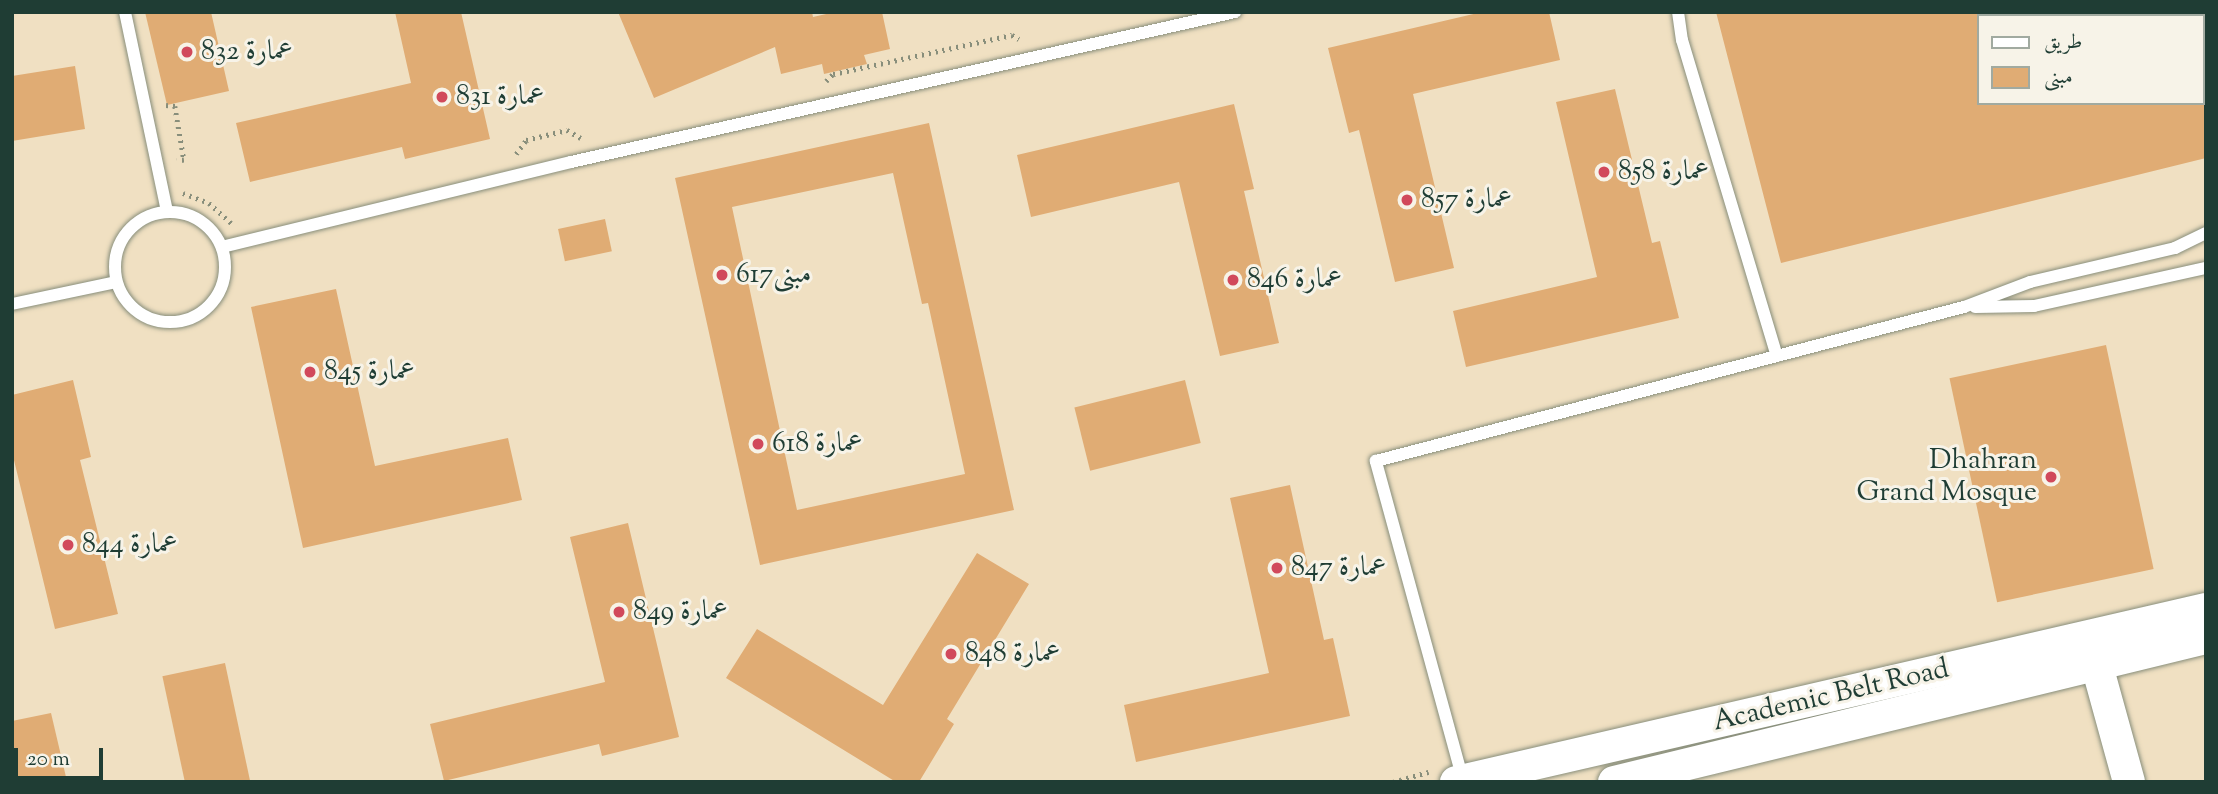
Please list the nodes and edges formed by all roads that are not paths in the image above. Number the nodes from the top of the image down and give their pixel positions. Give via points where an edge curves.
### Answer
1 (125, 12) edge
2 (1235, 12) edge
3 (1678, 12) edge
4 (167, 212) junction
5 (2206, 233) edge
6 (222, 247) junction
7 (2206, 268) edge
8 (116, 282) junction
9 (12, 304) edge
10 (1964, 307) junction
11 (1777, 356) junction
12 (2206, 609) edge
13 (2206, 638) edge
14 (2093, 650) junction
15 (1460, 781) edge
16 (1614, 782) edge
17 (2129, 782) edge

1 - 4 lane
2 - 6 lane via 571,162
3 - 11 lane via 1682,40
4 - 6 lane via 201,220
4 - 8 lane via 150,215 125,235 117,249
5 - 10 lane via 2175,248 2030,282
6 - 8 lane via 224,283 204,312 188,320 152,320 136,311
7 - 10 lane via 2034,306
8 - 9 lane
10 - 11 lane
11 - 15 lane via 1376,461
12 - 14 street, Academic Belt Road
13 - 14 street, Academic Belt Road
14 - 15 street, Academic Belt Road
14 - 16 street, Academic Belt Road
14 - 17 street

